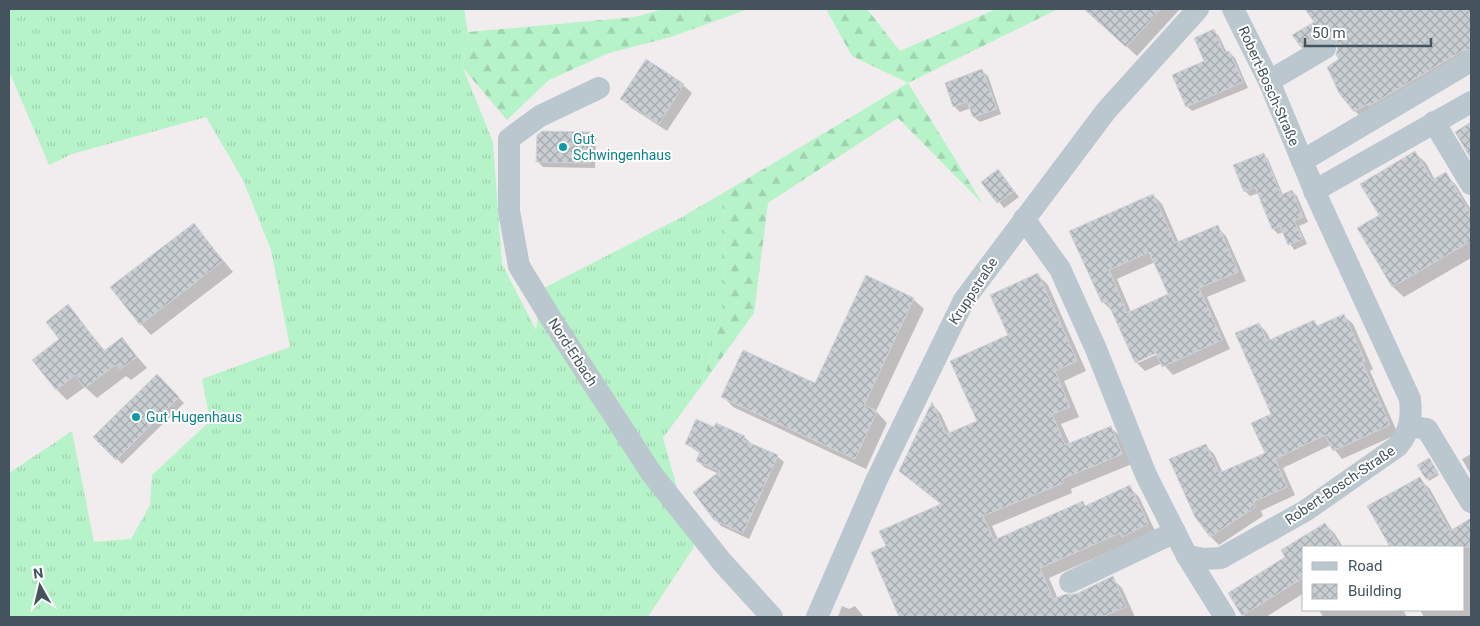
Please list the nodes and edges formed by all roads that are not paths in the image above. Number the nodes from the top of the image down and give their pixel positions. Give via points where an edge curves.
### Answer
1 (1198, 9) edge
2 (1233, 9) edge
3 (1325, 48) dead end
4 (1469, 62) dead end
5 (1270, 81) junction
6 (599, 88) dead end
7 (1471, 102) edge
8 (1434, 122) junction
9 (1302, 161) junction
10 (1471, 184) edge
11 (1314, 191) junction
12 (1024, 219) junction
13 (1409, 426) junction
14 (1471, 502) edge
15 (1175, 532) junction
16 (1187, 556) junction
17 (1070, 582) dead end
18 (772, 617) edge
19 (817, 617) edge
20 (1225, 617) edge

1 - 12 street, Kruppstraße via 1106,111
2 - 5 street, Robert-Bosch-Straße
3 - 5 street
4 - 9 street
5 - 9 street, Robert-Bosch-Straße
6 - 18 street, Nord-Erbach via 540,116 509,139 509,211 519,266 652,474 722,562
7 - 8 street
8 - 10 street
8 - 11 street
9 - 11 street, Robert-Bosch-Straße
11 - 13 street, Robert-Bosch-Straße via 1410,399 1412,418
12 - 15 street via 1060,269 1146,475
12 - 19 street, Kruppstraße via 981,276 953,321 877,479
13 - 14 street via 1427,429
13 - 16 street, Robert-Bosch-Straße via 1406,437 1398,446 1305,511 1221,558 1205,560
15 - 16 street
15 - 17 street
16 - 20 street

